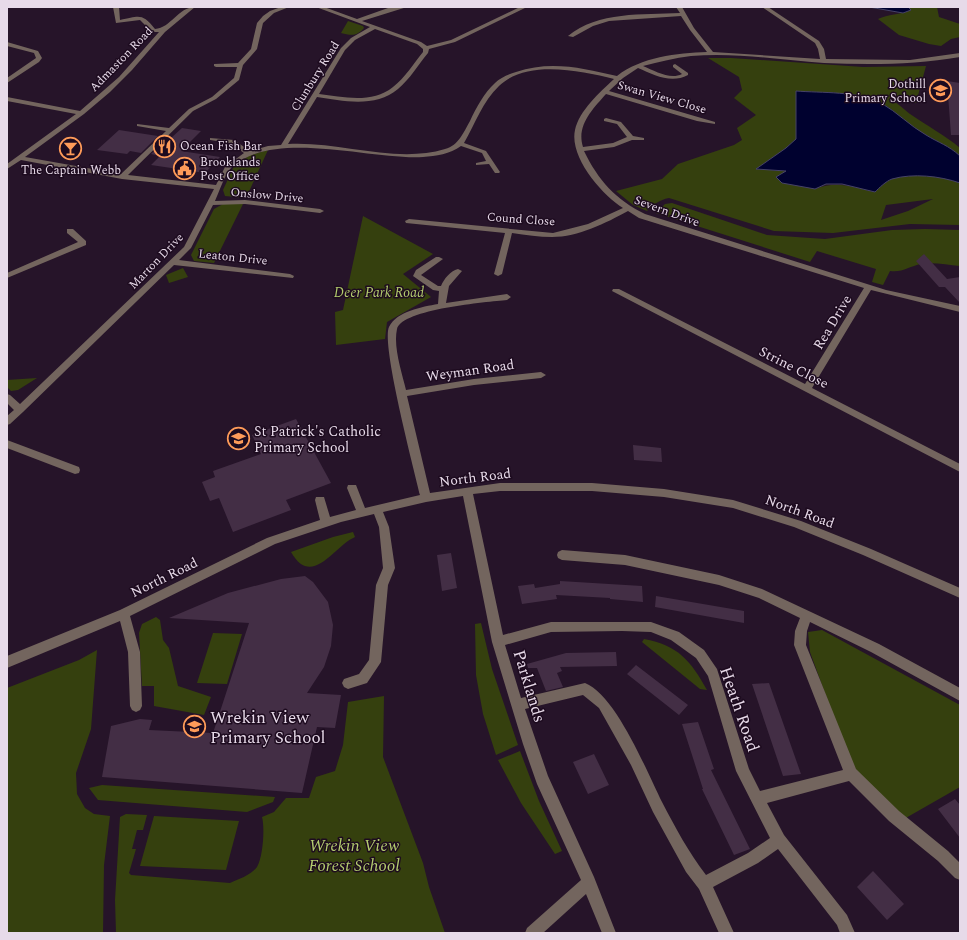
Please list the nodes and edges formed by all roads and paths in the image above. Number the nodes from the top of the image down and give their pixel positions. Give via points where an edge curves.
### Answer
1 (116, 7) edge
2 (192, 7) edge
3 (286, 7) edge
4 (319, 7) edge
5 (404, 7) edge
6 (524, 7) edge
7 (679, 7) edge
8 (765, 7) edge
9 (682, 14) junction
10 (357, 21) junction
11 (375, 27) junction
12 (165, 30) junction
13 (571, 36) dead end
14 (7, 44) edge
15 (426, 48) junction
16 (712, 54) junction
17 (960, 55) edge
18 (823, 60) junction
19 (216, 65) dead end
20 (240, 65) junction
21 (638, 66) junction
22 (675, 66) dead end
23 (618, 78) junction
24 (7, 82) edge
25 (605, 92) junction
26 (314, 95) junction
27 (7, 99) edge
28 (82, 113) junction
29 (606, 120) dead end
30 (713, 123) dead end
31 (139, 124) dead end
32 (171, 130) junction
33 (631, 138) junction
34 (212, 139) dead end
35 (642, 139) dead end
36 (460, 144) junction
37 (284, 146) junction
38 (580, 150) junction
39 (248, 153) junction
40 (19, 158) junction
41 (491, 162) junction
42 (478, 164) dead end
43 (7, 167) edge
44 (497, 172) dead end
45 (122, 177) junction
46 (218, 186) junction
47 (211, 203) junction
48 (627, 209) junction
49 (320, 211) dead end
50 (409, 221) dead end
51 (70, 231) dead end
52 (509, 232) junction
53 (439, 259) dead end
54 (173, 262) junction
55 (458, 270) dead end
56 (498, 274) dead end
57 (7, 276) edge
58 (290, 276) dead end
59 (868, 288) junction
60 (443, 289) junction
61 (616, 291) dead end
62 (507, 297) dead end
63 (442, 306) junction
64 (960, 309) edge
65 (541, 375) dead end
66 (807, 389) junction
67 (402, 394) junction
68 (7, 397) edge
69 (20, 410) junction
70 (7, 422) edge
71 (7, 444) edge
72 (960, 468) edge
73 (75, 470) dead end
74 (352, 488) dead end
75 (467, 491) junction
76 (426, 498) junction
77 (320, 500) dead end
78 (377, 510) junction
79 (362, 513) junction
80 (326, 522) junction
81 (562, 555) dead end
82 (960, 593) edge
83 (124, 614) junction
84 (807, 616) junction
85 (498, 642) junction
86 (7, 662) edge
87 (348, 683) dead end
88 (960, 696) edge
89 (517, 705) junction
90 (136, 706) dead end
91 (851, 774) junction
92 (757, 799) junction
93 (779, 840) junction
94 (960, 873) edge
95 (589, 882) junction
96 (704, 884) junction
97 (532, 933) edge
98 (609, 933) edge
99 (727, 933) edge
100 (848, 933) edge

1 - 12 street via 118,22 140,18 154,30
2 - 12 street, Admaston Road
3 - 20 street via 272,12 260,23 254,49
4 - 10 street
5 - 10 street
6 - 15 street via 453,41
7 - 9 street
8 - 18 street via 816,42 821,49
9 - 13 street via 608,19
9 - 16 street
10 - 11 street
11 - 15 street
11 - 26 street, Clunbury Road via 348,43
12 - 28 street, Admaston Road via 122,78
14 - 24 street via 39,55 38,61
15 - 26 street via 426,52 396,88 388,93 362,99
16 - 18 street, Severn Drive
16 - 21 street, Severn Drive via 678,56
17 - 18 street, Severn Drive via 877,62
19 - 20 street
20 - 32 street via 237,79 214,98 191,110
21 - 22 street via 670,77 679,78 686,74
21 - 23 street, Severn Drive
23 - 25 street, Severn Drive
23 - 36 street via 564,67 548,67 518,73 496,85 487,96
25 - 30 street, Swan View Close
25 - 38 street, Severn Drive via 579,125 577,139
26 - 37 street, Clunbury Road
27 - 28 street
28 - 40 street, Admaston Road
29 - 33 street via 619,123
31 - 32 street
32 - 45 street
33 - 35 street
33 - 38 street via 614,145
34 - 39 street via 232,141
36 - 37 street, Marton Drive via 454,149 422,156
36 - 41 street via 484,152
37 - 39 street, Marton Drive via 263,148
38 - 48 street, Severn Drive via 590,171 606,192
39 - 46 street, Marton Drive via 227,168
40 - 43 street, Admaston Road
40 - 45 street
41 - 42 street
41 - 44 street
45 - 46 street via 174,184
46 - 47 street, Marton Drive
47 - 49 street, Onslow Drive via 245,202
47 - 54 street, Marton Drive via 187,248
48 - 52 street, Cound Close via 604,221 563,234
48 - 59 street, Severn Drive via 653,221
50 - 52 street, Cound Close
51 - 57 street via 83,243
52 - 56 street
53 - 60 street via 417,276 436,288
54 - 58 street, Leaton Drive
54 - 69 street, Marton Drive
55 - 60 street via 446,280
59 - 64 street, Severn Drive
59 - 66 street, Rea Drive
60 - 63 street
61 - 66 street, Strine Close
62 - 63 street
63 - 67 street via 410,314 393,328 392,340
65 - 67 street, Weyman Road via 474,382
66 - 72 street, Strine Close
67 - 76 street
68 - 69 street
69 - 70 street, Marton Drive
71 - 73 street
74 - 79 street
75 - 76 street, North Road
75 - 82 street, North Road via 515,486 592,487 664,493 733,504 797,524
75 - 85 street, Parklands
76 - 78 street, North Road
77 - 80 street
78 - 79 street, North Road
78 - 87 street via 384,527 389,568 382,585 375,662 363,679
79 - 80 street, North Road
80 - 83 street, North Road via 271,541
81 - 84 street via 625,560 719,580 762,594
83 - 86 street, North Road
83 - 90 street via 134,652
84 - 88 street via 875,648
84 - 91 street via 801,632 800,645
85 - 89 street, Parklands
85 - 92 street, Heath Road via 551,627 651,627 675,636 700,654 712,673 744,771
89 - 95 street, Parklands via 542,779
89 - 96 street via 584,689 604,704 636,760 658,808
91 - 92 street
91 - 94 street via 894,816
92 - 93 street, Heath Road
93 - 96 street via 753,858
93 - 100 street, Heath Road via 842,920
95 - 97 street
95 - 98 street, Parklands
96 - 99 street

